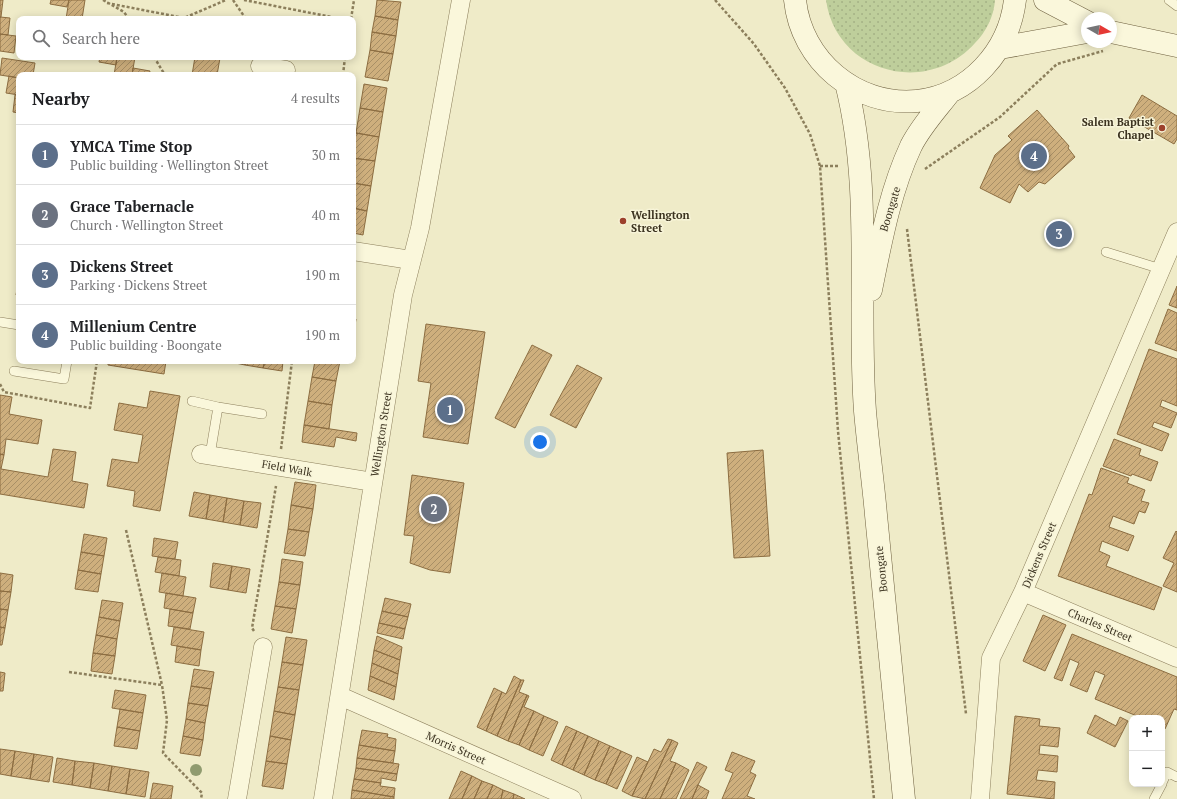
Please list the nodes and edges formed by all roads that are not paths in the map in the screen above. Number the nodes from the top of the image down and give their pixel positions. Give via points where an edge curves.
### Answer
1 (461, 0) edge
2 (779, 0) edge
3 (1015, 0) edge
4 (1045, 0) edge
5 (1169, 0) edge
6 (1177, 6) edge
7 (796, 7) edge
8 (1081, 19) edge
9 (1081, 33) edge
10 (1117, 42) edge
11 (1177, 46) edge
12 (1000, 48) junction
13 (260, 66) edge
14 (286, 70) dead end
15 (846, 84) junction
16 (950, 92) junction
17 (1177, 232) edge
18 (356, 251) edge
19 (1106, 252) dead end
20 (411, 260) junction
21 (1161, 269) junction
22 (0, 322) edge
23 (16, 325) edge
24 (862, 339) junction
25 (66, 364) edge
26 (14, 371) dead end
27 (192, 401) dead end
28 (218, 407) junction
29 (262, 414) dead end
30 (206, 454) joint
31 (373, 482) junction
32 (1023, 592) junction
33 (263, 646) road end
34 (1177, 658) edge
35 (340, 696) junction
36 (1165, 777) edge
37 (1177, 777) edge
38 (1160, 787) edge
39 (237, 799) edge
40 (323, 799) edge
41 (572, 799) edge
42 (904, 799) edge
43 (980, 799) edge
44 (1154, 799) edge

1 - 20 street, Wellington Street via 420,228
2 - 7 street
3 - 12 street via 1013,18
4 - 8 street
5 - 6 lane
7 - 15 street via 807,42 824,66
9 - 12 street
10 - 11 street
12 - 16 street via 979,74
13 - 14 street
15 - 16 street via 883,99 917,101
15 - 24 street, Boongate via 853,112 859,165
16 - 24 street, Boongate via 912,145 900,175 883,229
17 - 21 street, Dickens Street
18 - 20 street
19 - 21 lane
20 - 31 street, Wellington Street via 402,295
21 - 32 street, Dickens Street
22 - 23 lane
24 - 42 street, Boongate via 865,412
25 - 26 lane via 64,379
27 - 28 lane
28 - 29 lane
28 - 30 lane
30 - 31 street, Field Walk
31 - 35 street, Wellington Street
32 - 34 street, Charles Street
32 - 43 street, Dickens Street via 991,658
33 - 39 street
35 - 40 street, Wellington Street
35 - 41 street, Morris Street
36 - 37 lane via 1167,772
38 - 44 lane

